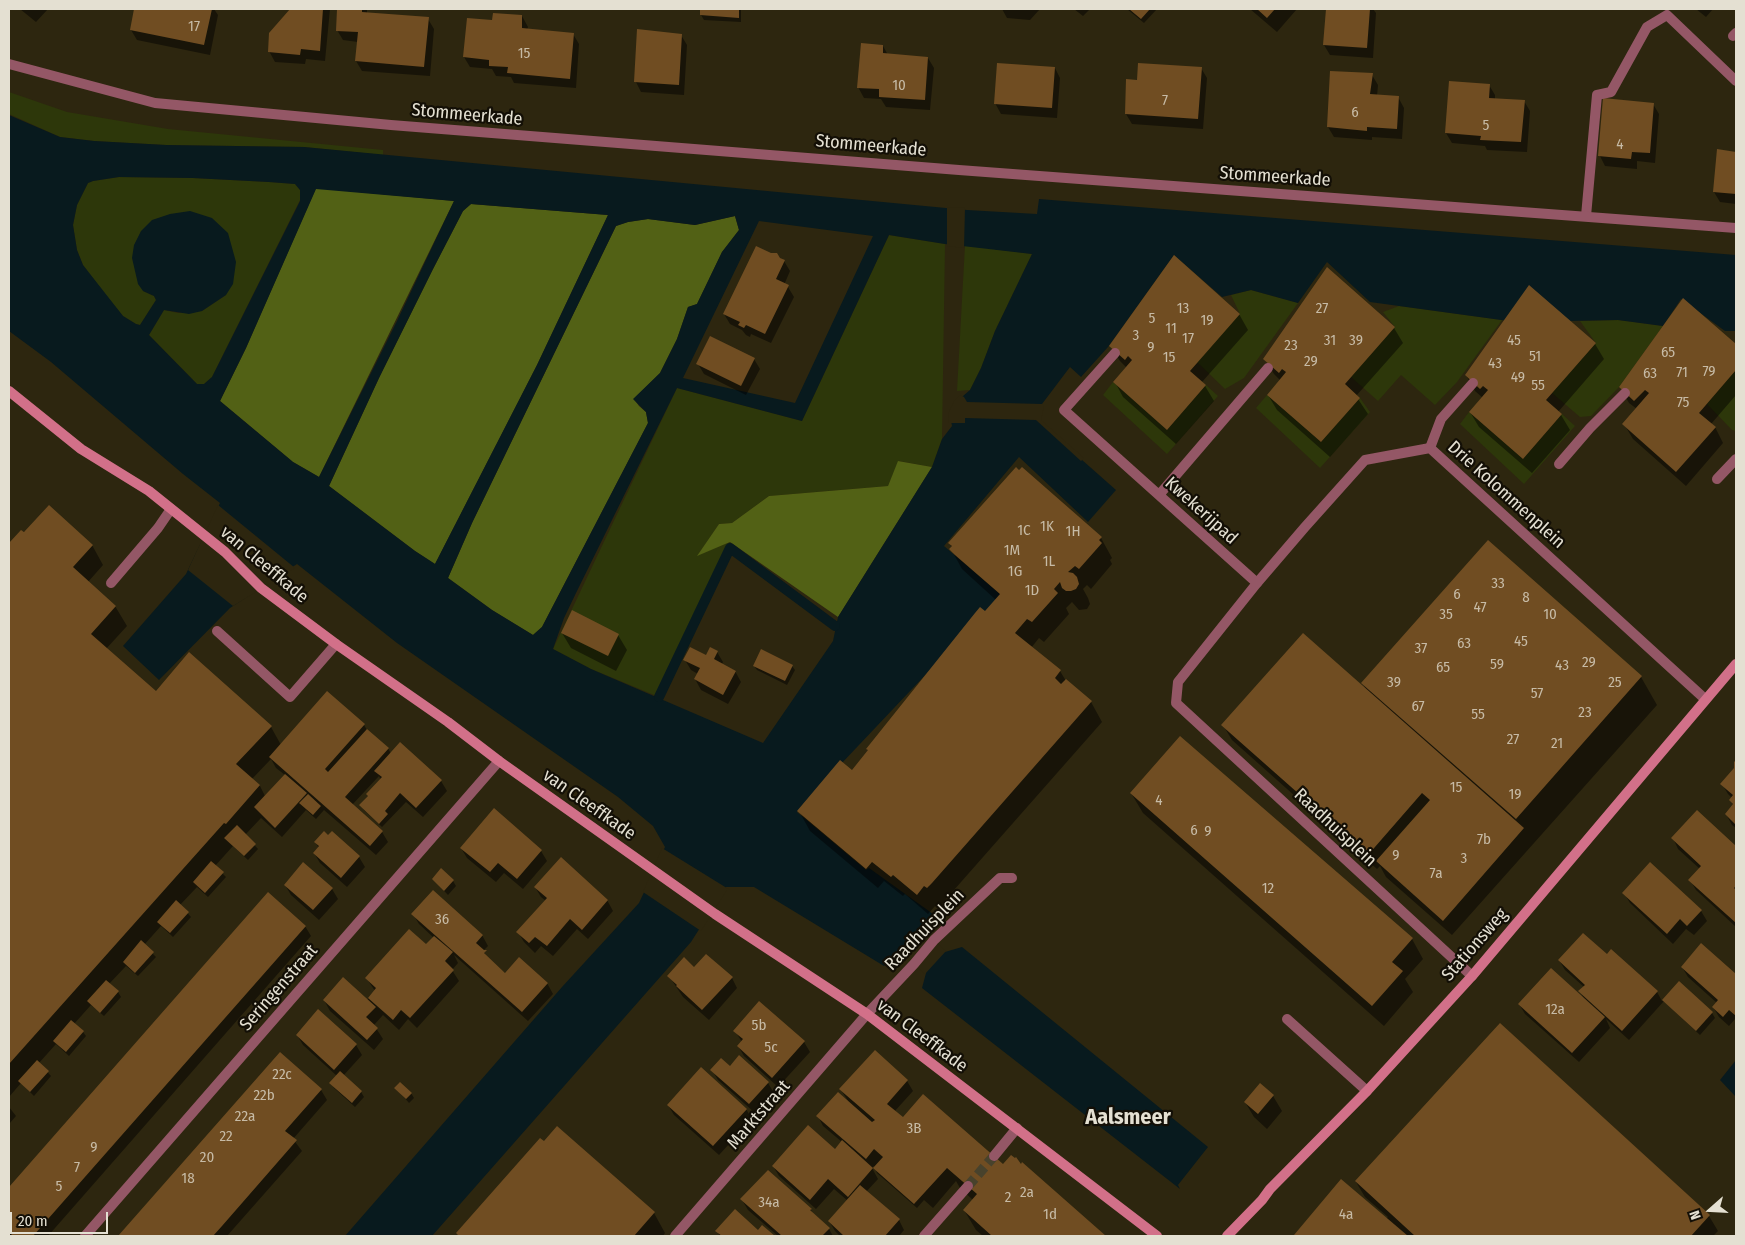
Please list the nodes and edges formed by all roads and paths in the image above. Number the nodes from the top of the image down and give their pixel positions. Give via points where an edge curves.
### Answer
1 (9, 64) edge
2 (1736, 81) edge
3 (1586, 216) junction
4 (1736, 228) edge
5 (1115, 353) dead end
6 (1268, 368) dead end
7 (1473, 383) dead end
8 (9, 391) edge
9 (1625, 393) dead end
10 (1430, 448) junction
11 (1736, 459) edge
12 (1559, 464) dead end
13 (1717, 479) dead end
14 (1159, 495) junction
15 (171, 509) junction
16 (111, 583) dead end
17 (1257, 583) junction
18 (217, 631) dead end
19 (336, 644) junction
20 (1736, 664) edge
21 (1706, 699) junction
22 (1176, 703) joint
23 (499, 761) junction
24 (1012, 878) dead end
25 (1472, 976) junction
26 (867, 1014) junction
27 (1287, 1019) dead end
28 (1367, 1091) junction
29 (1017, 1128) junction
30 (994, 1156) tunnel mouth
31 (968, 1186) tunnel mouth
32 (85, 1236) edge
33 (675, 1236) edge
34 (924, 1236) edge
35 (1157, 1236) edge
36 (1227, 1236) edge

1 - 3 street, Stommeerkade via 155,104
2 - 3 street via 1667,15 1647,27 1611,92 1597,95
3 - 4 street, Stommeerkade
5 - 14 street, Kwekerijpad via 1064,410
6 - 14 street
7 - 10 street via 1441,419
8 - 15 main road, van Cleeffkade via 81,449 149,491
9 - 12 street
10 - 17 street, Drie Kolommenplein via 1365,460
10 - 21 street, Drie Kolommenplein
11 - 13 street
14 - 17 street, Kwekerijpad
15 - 16 street
15 - 19 main road, van Cleeffkade via 225,552 261,588
17 - 22 street, Drie Kolommenplein via 1178,682
18 - 19 street via 290,697
19 - 23 main road, van Cleeffkade
20 - 21 main road, Stationsweg
21 - 25 main road, Stationsweg
22 - 25 street, Raadhuisplein
23 - 26 main road, van Cleeffkade via 715,914
23 - 32 street, Seringenstraat
24 - 26 street, Raadhuisplein via 1000,878 934,940
25 - 28 main road, Stationsweg
26 - 29 main road, van Cleeffkade
26 - 33 street, Marktstraat
27 - 28 street
28 - 36 main road, Stationsweg
29 - 30 street
29 - 35 main road, van Cleeffkade
31 - 34 street

